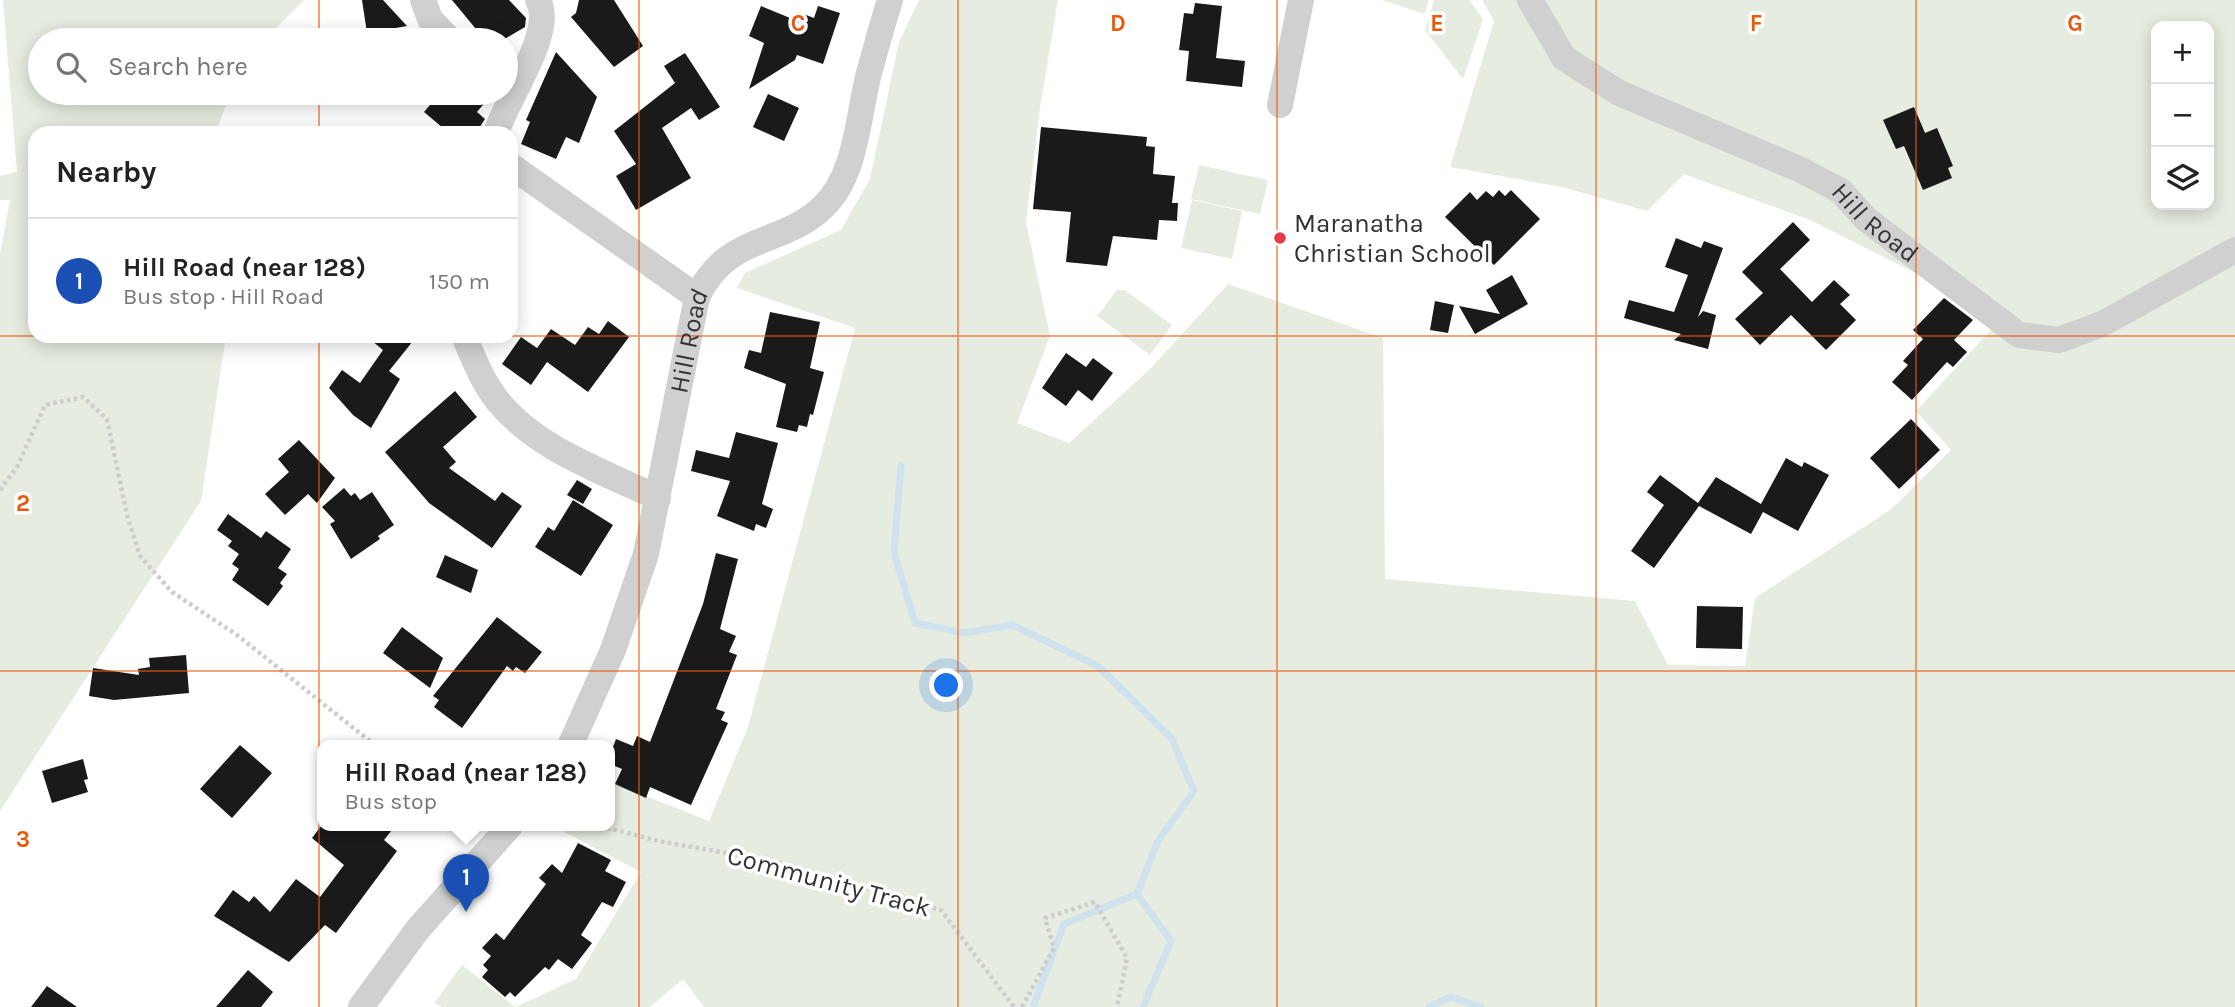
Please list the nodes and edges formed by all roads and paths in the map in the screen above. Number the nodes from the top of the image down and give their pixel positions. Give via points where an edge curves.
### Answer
1 (423, 0) edge
2 (890, 0) edge
3 (1301, 0) edge
4 (1530, 0) edge
5 (549, 18) edge
6 (439, 28) edge
7 (518, 77) edge
8 (505, 105) edge
9 (1280, 105) dead end
10 (498, 126) edge
11 (518, 171) edge
12 (2235, 250) edge
13 (697, 297) junction
14 (468, 343) edge
15 (0, 490) edge
16 (658, 498) junction
17 (368, 740) edge
18 (573, 740) edge
19 (615, 830) edge
20 (506, 831) edge
21 (361, 1007) edge
22 (1014, 1007) edge
23 (1022, 1007) edge
24 (1117, 1007) edge

1 - 6 street
2 - 13 street, Hill Road via 848,163 832,196 810,217 729,256 709,274
3 - 9 street
4 - 12 street, Hill Road via 1564,58 1619,93 1841,191 1866,219 2019,335 2059,340 2102,324
5 - 7 street
8 - 10 street
11 - 13 street
13 - 16 street, Hill Road
14 - 16 street via 496,399 527,430
15 - 17 path via 18,467 45,405 83,397 107,419 127,515 141,556 172,592 237,635
16 - 18 street, Hill Road via 636,588
19 - 22 path, Community Track via 778,862 941,910
20 - 21 street via 418,929
23 - 24 path via 1054,948 1045,918 1095,902 1127,958

